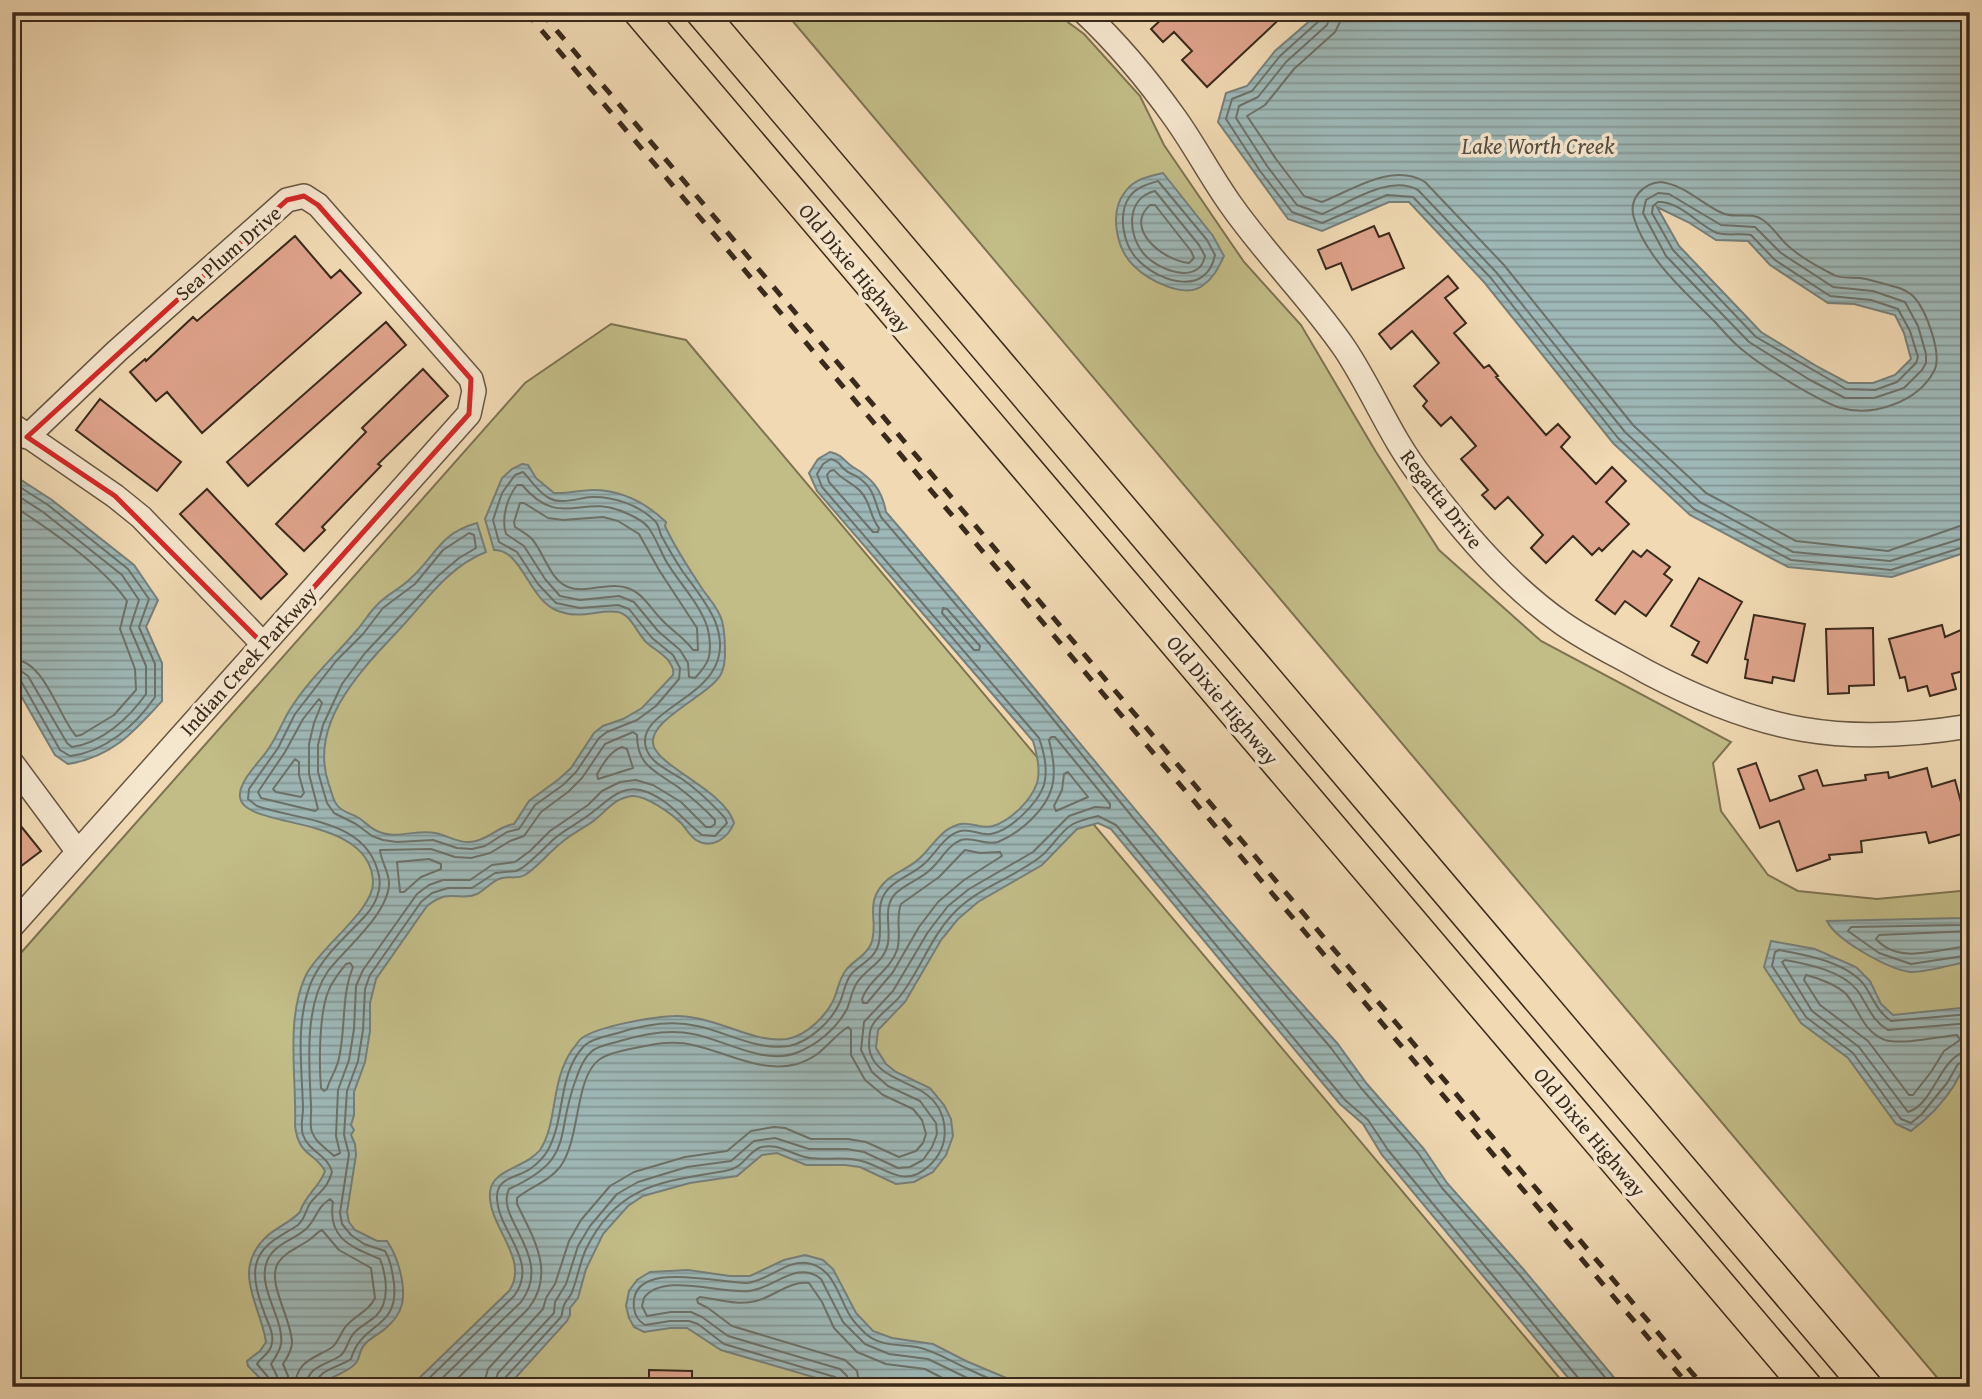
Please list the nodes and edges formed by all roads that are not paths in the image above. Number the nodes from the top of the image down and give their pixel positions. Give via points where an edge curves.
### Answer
1 (639, 12) edge
2 (701, 12) edge
3 (1098, 16) edge
4 (474, 391) joint
5 (20, 431) edge
6 (264, 644) junction
7 (1970, 726) edge
8 (12, 763) edge
9 (78, 852) junction
10 (12, 926) edge
11 (1807, 1387) edge
12 (1867, 1387) edge

1 - 11 main road, Old Dixie Highway
2 - 12 main road
3 - 7 street, Regatta Drive via 1176,119 1261,248 1344,348 1422,479 1526,595 1602,648 1691,695 1754,719 1846,736 1924,734
4 - 5 street, Sea Plum Drive via 471,379 318,205 304,196 288,200
4 - 6 street, Indian Creek Parkway via 469,414
5 - 6 street via 141,517
6 - 9 street, Indian Creek Parkway
8 - 9 street
9 - 10 street, Indian Creek Parkway

